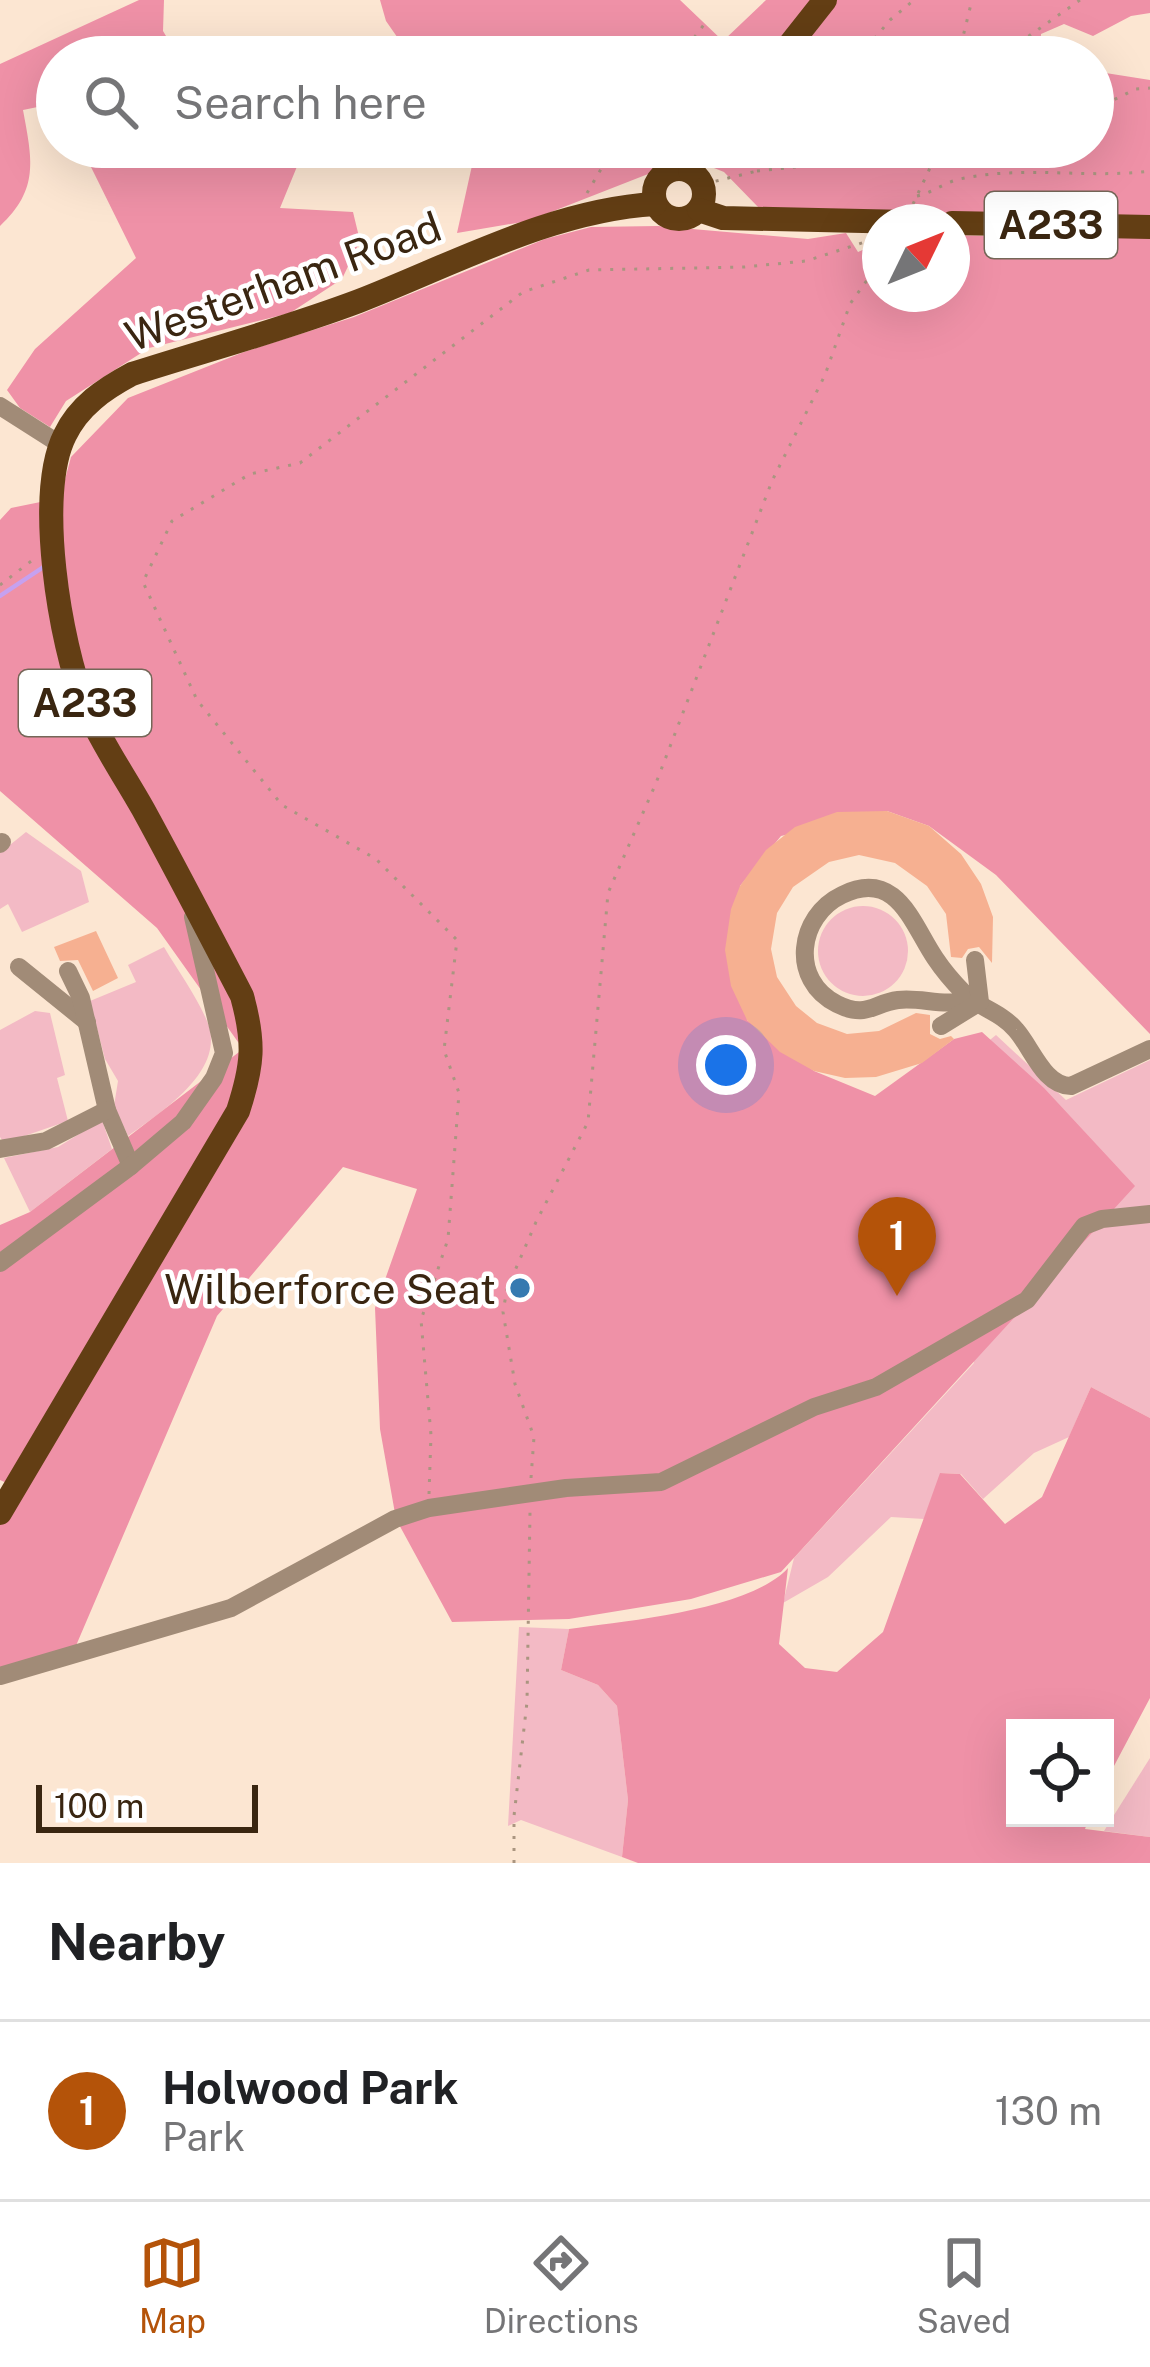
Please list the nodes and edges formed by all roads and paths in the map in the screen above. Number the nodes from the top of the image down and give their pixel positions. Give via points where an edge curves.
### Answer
1 (825, 0) edge
2 (914, 0) edge
3 (972, 0) edge
4 (1080, 0) edge
5 (708, 19) dead end
6 (695, 36) edge
7 (797, 36) edge
8 (877, 36) edge
9 (963, 36) edge
10 (1029, 36) edge
11 (1150, 88) edge
12 (1114, 100) edge
13 (602, 168) edge
14 (700, 168) edge
15 (758, 168) edge
16 (786, 168) edge
17 (931, 168) edge
18 (757, 171) junction
19 (1150, 171) edge
20 (697, 189) junction
21 (655, 204) junction
22 (572, 220) junction
23 (862, 221) edge
24 (970, 223) edge
25 (1150, 226) edge
26 (862, 241) edge
27 (862, 287) edge
28 (0, 406) edge
29 (61, 445) junction
30 (37, 556) dead end
31 (0, 585) edge
32 (187, 890) junction
33 (975, 960) dead end
34 (19, 967) dead end
35 (68, 971) dead end
36 (975, 1000) junction
37 (86, 1022) junction
38 (940, 1026) dead end
39 (1150, 1049) edge
40 (106, 1110) junction
41 (0, 1149) edge
42 (131, 1166) junction
43 (1150, 1214) edge
44 (0, 1263) edge
45 (530, 1493) junction
46 (429, 1508) junction
47 (0, 1513) edge
48 (0, 1676) edge
49 (514, 1863) edge

1 - 7 main road
2 - 8 path
3 - 9 path
4 - 10 path
5 - 6 path
11 - 12 path
13 - 22 path
14 - 20 main road
15 - 18 path
16 - 18 path
17 - 19 path via 917,196 957,179
18 - 20 path
20 - 21 main road, Westerham Road / A233 via 678,219
20 - 21 main road via 676,168 662,174
20 - 23 main road, Westerham Road / A233 via 723,218
21 - 22 main road, Westerham Road / A233
22 - 29 main road, Westerham Road / A233 via 131,374 82,410
24 - 25 main road, A233
26 - 46 path via 806,261 589,271 523,292 300,463 250,474 172,520 143,582 197,700 282,805 376,859 457,940 445,1050 459,1093 448,1238 421,1320
27 - 45 path via 772,481 608,893 588,1122 536,1222 503,1312 514,1384 534,1437
28 - 29 street
29 - 32 main road, Westerham Road / A233 via 51,503 67,649 86,706
30 - 31 path
32 - 42 street via 224,1053 183,1122
32 - 47 main road, Westerham Road / A233 via 242,996 252,1066 238,1111
33 - 36 street
34 - 37 street
35 - 37 street
36 - 36 street via 896,1000 869,1011 839,1006 805,966 815,914 847,892 897,898 934,957
36 - 38 street
36 - 39 street via 1016,1029 1061,1086
37 - 40 street
40 - 41 street via 46,1141
40 - 42 street
42 - 44 street
43 - 45 street via 1084,1226 1027,1300 876,1387 814,1406 661,1482
45 - 46 street
45 - 49 path via 527,1702
46 - 48 street via 231,1608

